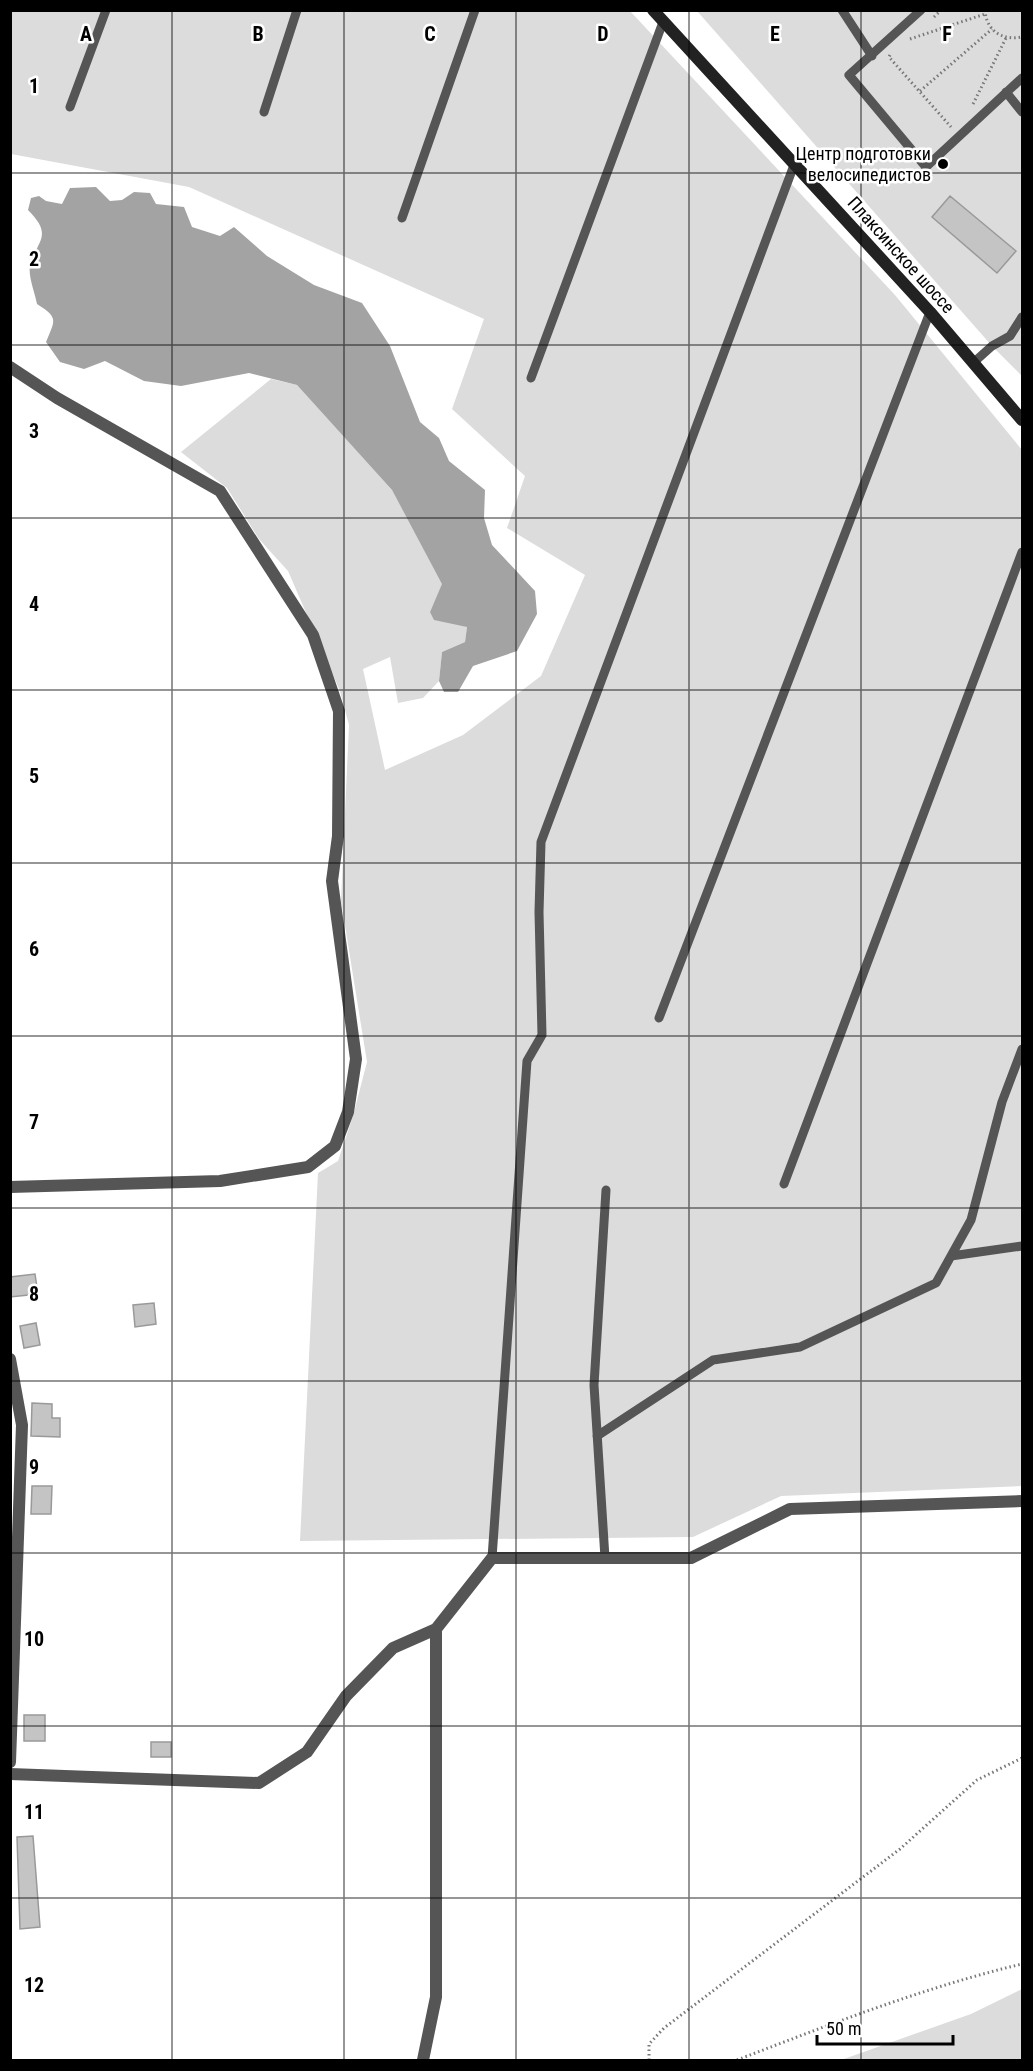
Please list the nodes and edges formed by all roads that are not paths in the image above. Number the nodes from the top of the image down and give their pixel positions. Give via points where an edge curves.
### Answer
1 (106, 10) edge
2 (297, 10) edge
3 (475, 10) edge
4 (653, 10) edge
5 (843, 10) edge
6 (921, 10) edge
7 (663, 22) junction
8 (872, 56) junction
9 (1023, 78) edge
10 (1006, 92) junction
11 (69, 107) dead end
12 (264, 112) dead end
13 (1023, 112) edge
14 (794, 165) junction
15 (402, 218) dead end
16 (930, 312) junction
17 (1023, 317) edge
18 (973, 363) junction
19 (10, 368) edge
20 (531, 378) dead end
21 (1023, 420) edge
22 (1023, 552) edge
23 (659, 1018) dead end
24 (1023, 1049) edge
25 (784, 1184) dead end
26 (10, 1187) edge
27 (606, 1190) dead end
28 (1023, 1246) edge
29 (951, 1256) junction
30 (10, 1359) edge
31 (597, 1436) junction
32 (1023, 1501) edge
33 (492, 1558) junction
34 (604, 1558) junction
35 (436, 1629) junction
36 (10, 1762) edge
37 (10, 1774) edge
38 (423, 2061) edge

1 - 11 lane
2 - 12 lane
3 - 15 lane
4 - 7 main road, Плаксинское шоссе
5 - 8 lane
6 - 8 lane
7 - 14 main road, Плаксинское шоссе
7 - 20 lane
8 - 10 lane via 849,75 926,167
9 - 10 lane
10 - 13 lane
14 - 16 main road, Плаксинское шоссе
14 - 33 lane via 541,842 542,1035 527,1061
16 - 18 main road, Плаксинское шоссе
16 - 23 lane
17 - 18 lane via 1010,336
18 - 21 main road, Плаксинское шоссе
19 - 26 street via 220,491 313,635 339,711 338,836 332,881 356,1059 348,1112 334,1146 308,1167 220,1181
22 - 25 lane
24 - 29 lane via 1002,1102 971,1220
27 - 31 lane via 594,1385
28 - 29 lane
29 - 31 lane via 936,1283 800,1347 713,1360
30 - 36 street via 22,1425
31 - 34 lane
32 - 34 street via 790,1509 691,1558
33 - 34 street
33 - 35 street
35 - 37 street via 393,1648 346,1695 307,1752 259,1783
35 - 38 street via 436,1997

